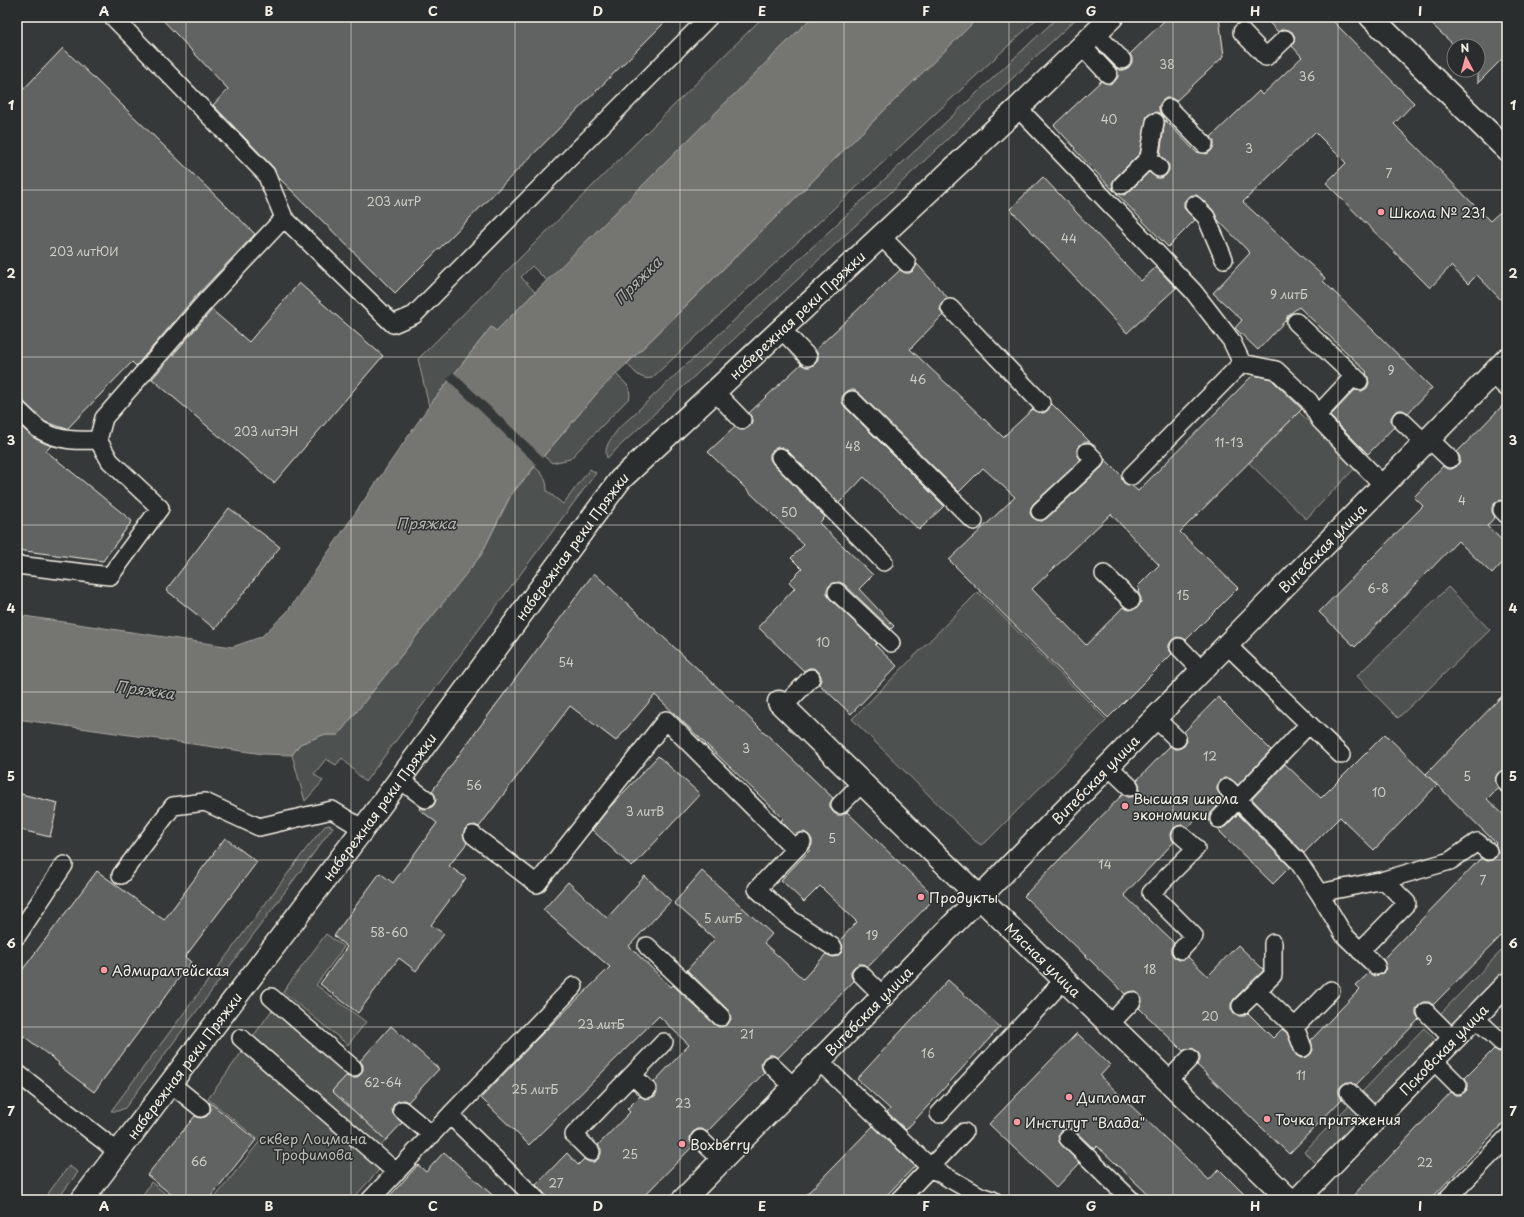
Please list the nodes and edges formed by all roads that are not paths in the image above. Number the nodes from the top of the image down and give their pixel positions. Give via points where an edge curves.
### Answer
1 (114, 17) edge
2 (709, 17) edge
3 (1112, 17) edge
4 (1371, 17) edge
5 (1242, 32) dead end
6 (1285, 38) dead end
7 (1089, 40) junction
8 (1122, 60) dead end
9 (1108, 74) dead end
10 (1018, 108) junction
11 (1169, 108) dead end
12 (1155, 122) dead end
13 (1204, 144) dead end
14 (1507, 150) edge
15 (1122, 185) dead end
16 (1194, 205) dead end
17 (284, 218) junction
18 (881, 236) junction
19 (1224, 259) dead end
20 (907, 263) dead end
21 (950, 308) dead end
22 (1296, 322) dead end
23 (781, 330) junction
24 (808, 357) dead end
25 (1242, 363) junction
26 (1502, 374) edge
27 (714, 392) junction
28 (852, 400) dead end
29 (1041, 402) dead end
30 (17, 408) edge
31 (1316, 413) junction
32 (742, 420) dead end
33 (1400, 420) dead end
34 (98, 440) junction
35 (1427, 441) junction
36 (1087, 452) dead end
37 (780, 457) dead end
38 (1450, 459) dead end
39 (1131, 476) dead end
40 (1384, 486) junction
41 (1040, 511) dead end
42 (974, 521) dead end
43 (884, 562) dead end
44 (17, 565) edge
45 (1104, 574) dead end
46 (837, 592) dead end
47 (1130, 600) dead end
48 (891, 643) dead end
49 (1227, 645) junction
50 (1179, 647) dead end
51 (1202, 671) junction
52 (812, 678) dead end
53 (781, 704) joint
54 (1155, 718) junction
55 (1309, 724) junction
56 (1177, 739) dead end
57 (1341, 755) dead end
58 (1108, 766) junction
59 (399, 779) junction
60 (862, 784) junction
61 (1130, 787) dead end
62 (1232, 794) junction
63 (426, 799) dead end
64 (840, 805) dead end
65 (1219, 819) dead end
66 (363, 829) junction
67 (473, 835) dead end
68 (1181, 835) dead end
69 (1488, 851) dead end
70 (64, 866) dead end
71 (121, 875) dead end
72 (1384, 880) junction
73 (1319, 893) junction
74 (980, 897) junction
75 (17, 936) edge
76 (1273, 943) dead end
77 (647, 946) dead end
78 (833, 947) dead end
79 (1181, 950) dead end
80 (1360, 950) junction
81 (1376, 966) dead end
82 (861, 974) dead end
83 (1064, 980) junction
84 (1507, 984) edge
85 (574, 986) dead end
86 (1331, 990) dead end
87 (1257, 991) junction
88 (883, 996) junction
89 (271, 997) dead end
90 (1132, 1001) dead end
91 (1241, 1006) dead end
92 (1426, 1012) dead end
93 (721, 1017) dead end
94 (1475, 1018) junction
95 (1110, 1024) junction
96 (1295, 1027) junction
97 (241, 1038) dead end
98 (1453, 1039) junction
99 (664, 1042) dead end
100 (1501, 1042) dead end
101 (1303, 1048) dead end
102 (1190, 1058) dead end
103 (1433, 1060) junction
104 (819, 1061) junction
105 (771, 1066) dead end
106 (354, 1068) dead end
107 (17, 1073) edge
108 (632, 1075) junction
109 (1168, 1081) junction
110 (170, 1083) junction
111 (1458, 1084) dead end
112 (794, 1087) junction
113 (647, 1089) dead end
114 (1348, 1092) dead end
115 (201, 1108) dead end
116 (402, 1110) dead end
117 (939, 1114) dead end
118 (450, 1116) junction
119 (1376, 1118) junction
120 (964, 1132) dead end
121 (1504, 1133) edge
122 (432, 1135) junction
123 (1068, 1138) dead end
124 (700, 1139) dead end
125 (118, 1152) junction
126 (591, 1152) dead end
127 (722, 1160) junction
128 (931, 1168) junction
129 (396, 1172) junction
130 (984, 1199) edge
131 (82, 1200) edge
132 (370, 1200) edge
133 (537, 1200) edge
134 (683, 1200) edge
135 (899, 1200) edge
136 (1131, 1200) edge
137 (1290, 1200) edge
138 (1297, 1200) edge
139 (1448, 1200) edge

1 - 17 lane via 266,174
2 - 17 lane via 414,315 393,324
3 - 7 street, набережная реки Пряжки
4 - 14 street
5 - 6 lane via 1266,57
7 - 8 lane
7 - 9 lane
7 - 10 street, набережная реки Пряжки
10 - 18 street, набережная реки Пряжки
10 - 25 lane via 1193,291 1231,340
11 - 13 lane
12 - 15 lane via 1154,163
16 - 19 lane via 1206,217
17 - 34 lane via 205,302 104,418
18 - 20 lane
18 - 23 street, набережная реки Пряжки
21 - 29 lane
22 - 31 lane via 1356,378
23 - 24 lane
23 - 27 street, набережная реки Пряжки
25 - 31 lane via 1276,370 1309,401
25 - 39 lane
26 - 35 street, Витебская улица
27 - 32 lane
27 - 59 street, набережная реки Пряжки via 620,480
28 - 42 lane
30 - 34 lane via 40,429 62,439
31 - 40 lane
33 - 35 lane
34 - 44 lane via 110,461 160,508 110,576
35 - 38 lane
35 - 40 street, Витебская улица
36 - 41 lane via 1095,460
37 - 43 lane
40 - 49 street, Витебская улица
45 - 47 lane
46 - 48 lane via 861,624
49 - 51 street, Витебская улица
49 - 55 lane
50 - 51 lane
51 - 54 street, Витебская улица
52 - 53 lane
53 - 60 street, Мясная улица
54 - 56 lane
54 - 58 street, Витебская улица
55 - 57 lane
55 - 62 lane
58 - 61 lane
58 - 74 street, Витебская улица
59 - 63 lane
59 - 66 street, набережная реки Пряжки
60 - 64 lane
60 - 74 street, Мясная улица
62 - 65 lane
62 - 73 lane via 1297,860
66 - 71 lane via 332,810 259,827 205,802 173,806
66 - 110 street, набережная реки Пряжки
67 - 78 lane via 537,884 666,720 798,846 757,889 789,918
68 - 79 lane via 1196,848 1151,893 1194,936
69 - 72 lane via 1477,842 1450,861
70 - 75 lane
72 - 73 lane
72 - 80 lane via 1407,903
73 - 80 lane via 1344,935
74 - 83 street, Мясная улица
74 - 88 street, Витебская улица
76 - 87 lane via 1273,975
77 - 93 lane
80 - 81 lane
82 - 88 lane
83 - 95 street, Мясная улица
83 - 117 lane
84 - 94 street, Псковская улица
85 - 118 lane
86 - 96 lane
87 - 91 lane
87 - 96 lane
88 - 104 street, Витебская улица
89 - 106 lane
90 - 95 lane
92 - 98 lane
94 - 98 street, Псковская улица
94 - 100 lane
95 - 109 street, Мясная улица
96 - 101 lane
97 - 129 lane
98 - 103 street, Псковская улица
99 - 108 lane
102 - 109 lane
103 - 111 lane
103 - 119 street, Псковская улица
104 - 112 street, Витебская улица
104 - 128 lane
105 - 112 lane
107 - 125 lane
108 - 113 lane
108 - 126 lane via 574,1135
109 - 137 street, Мясная улица
110 - 115 lane
110 - 125 street, набережная реки Пряжки
112 - 127 street, Витебская улица
114 - 119 lane
116 - 122 lane
118 - 122 lane
118 - 133 lane
119 - 138 street, Псковская улица
120 - 128 lane
121 - 139 lane
122 - 129 lane
123 - 136 lane
124 - 127 lane
125 - 131 street, набережная реки Пряжки
127 - 134 street, Витебская улица
128 - 130 lane
128 - 135 lane
129 - 132 lane

